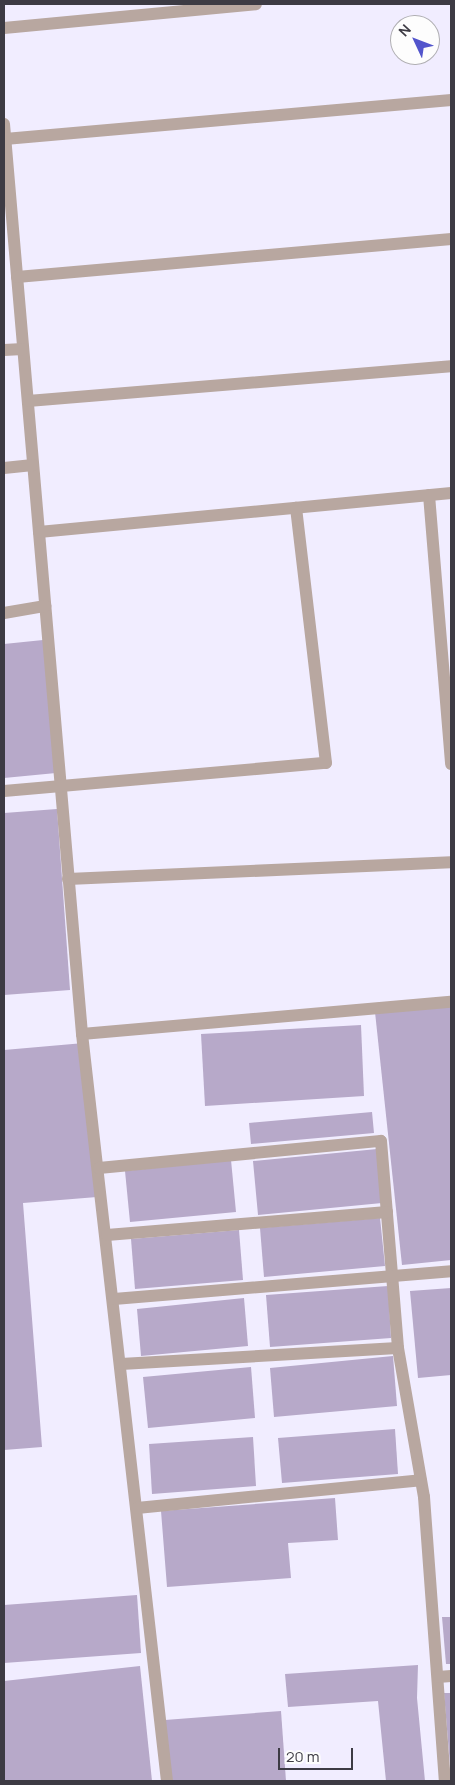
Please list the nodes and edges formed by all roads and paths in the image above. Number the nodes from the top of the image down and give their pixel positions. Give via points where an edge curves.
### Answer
1 (256, 4) edge
2 (4, 28) edge
3 (451, 100) edge
4 (4, 124) edge
5 (5, 139) junction
6 (7, 210) edge
7 (451, 239) edge
8 (17, 277) junction
9 (23, 349) junction
10 (4, 350) edge
11 (451, 366) edge
12 (28, 401) junction
13 (33, 465) junction
14 (4, 468) edge
15 (451, 493) edge
16 (429, 495) junction
17 (296, 508) junction
18 (39, 532) junction
19 (45, 606) junction
20 (4, 613) edge
21 (451, 764) edge
22 (60, 786) junction
23 (4, 791) edge
24 (451, 862) edge
25 (68, 879) junction
26 (451, 1002) edge
27 (82, 1034) junction
28 (99, 1168) junction
29 (387, 1212) junction
30 (107, 1235) junction
31 (451, 1271) edge
32 (392, 1276) junction
33 (114, 1299) junction
34 (398, 1348) junction
35 (121, 1364) junction
36 (421, 1480) junction
37 (137, 1508) junction
38 (451, 1676) edge
39 (438, 1677) junction
40 (167, 1781) edge
41 (446, 1781) edge

1 - 2 street
3 - 5 street
4 - 5 street
5 - 6 street
6 - 8 street
7 - 8 street
8 - 9 street
9 - 10 street
9 - 12 street
11 - 12 street
12 - 13 street
13 - 14 street
13 - 18 street
15 - 16 street
16 - 17 street
16 - 21 street
17 - 18 street
17 - 22 street via 326,764
18 - 19 street
19 - 20 street
19 - 22 street
22 - 23 street
22 - 25 street
24 - 25 street
25 - 27 street
26 - 27 street
27 - 28 street
28 - 29 street via 381,1141
28 - 30 street
29 - 30 street
29 - 32 street
30 - 33 street
31 - 32 street
32 - 33 street
32 - 34 street
33 - 35 street
34 - 35 street
34 - 36 street
35 - 37 street
36 - 37 street
36 - 39 street
37 - 40 street
38 - 39 street
39 - 41 street

